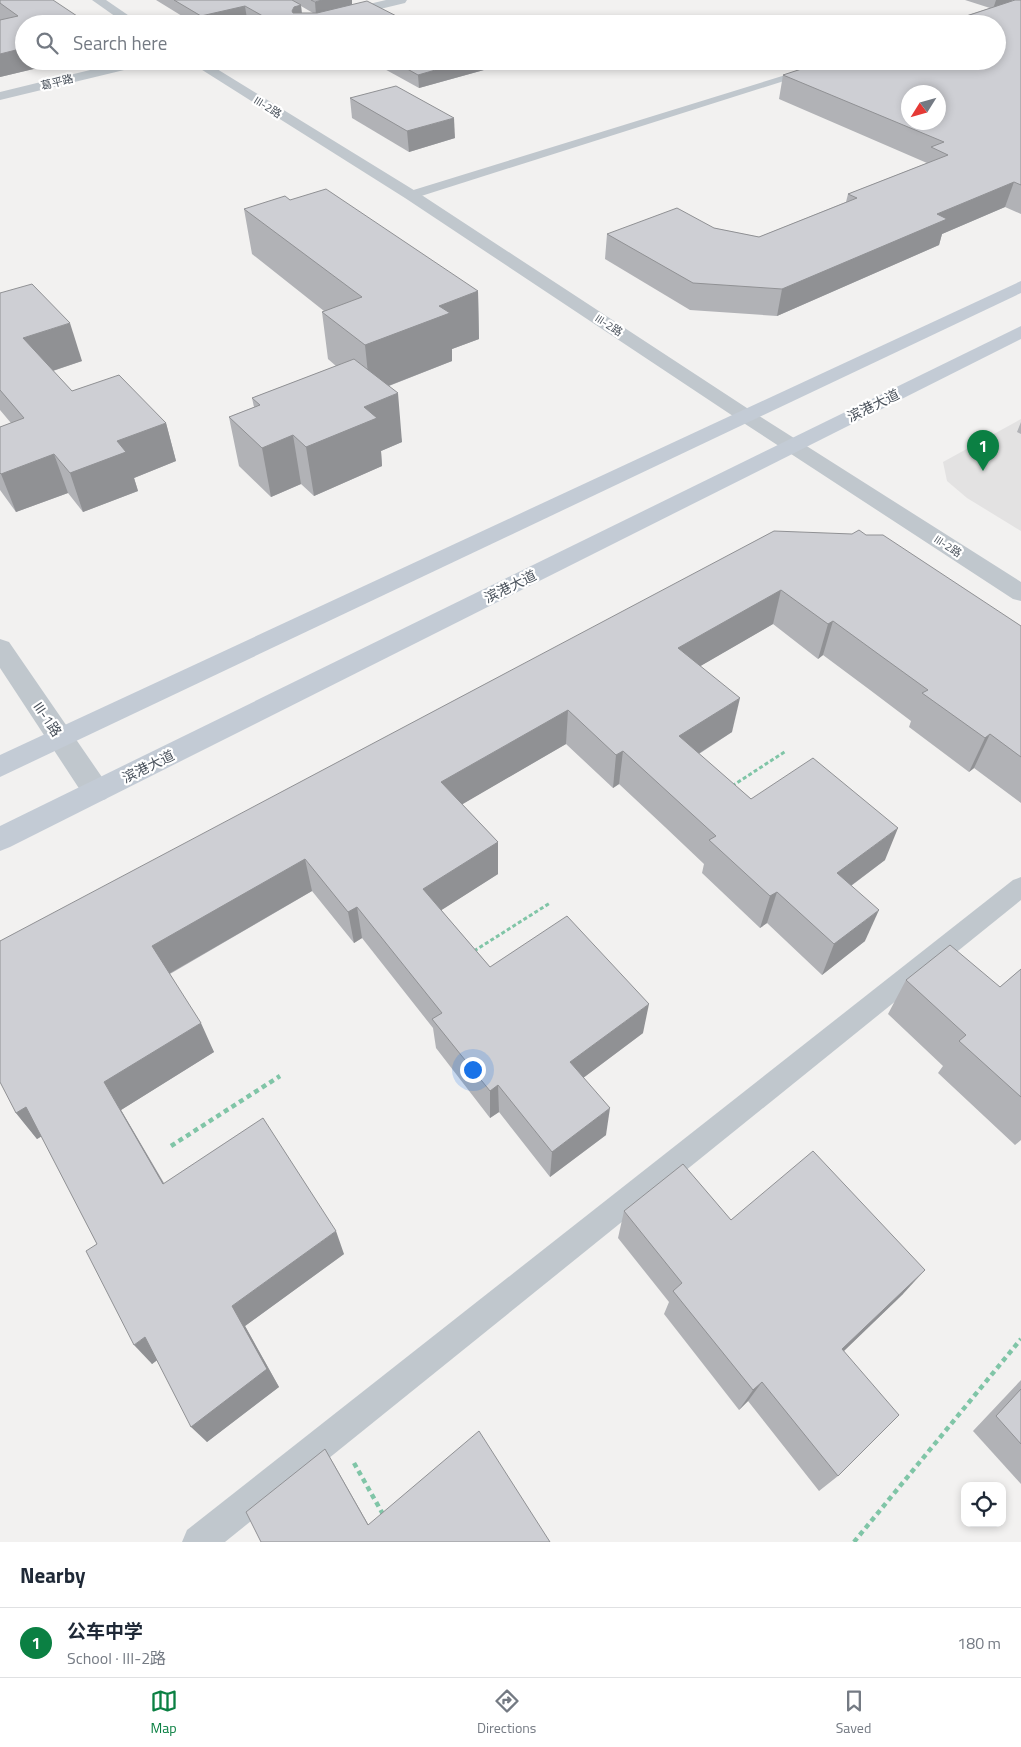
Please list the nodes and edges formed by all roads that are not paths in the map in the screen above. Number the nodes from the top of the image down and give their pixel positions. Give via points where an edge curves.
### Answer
1 (98, 0) edge
2 (401, 0) edge
3 (121, 15) edge
4 (338, 15) edge
5 (107, 70) edge
6 (208, 70) edge
7 (813, 70) edge
8 (0, 96) edge
9 (411, 196) junction
10 (1021, 286) edge
11 (1021, 332) edge
12 (746, 416) junction
13 (792, 446) junction
14 (1021, 593) edge
15 (0, 648) edge
16 (61, 738) junction
17 (0, 767) edge
18 (96, 791) junction
19 (0, 839) edge
20 (1021, 887) edge
21 (199, 1542) edge

1 - 3 street
2 - 4 street
5 - 8 street, 葛平路
6 - 9 street, III-2路
7 - 9 lane
9 - 12 street, III-2路
10 - 12 main road
11 - 13 main road, 滨港大道
12 - 13 street, III-2路
12 - 16 main road
13 - 14 street, III-2路
13 - 18 main road, 滨港大道
15 - 16 street, III-1路
16 - 17 main road
16 - 18 street, III-1路
18 - 19 main road, 滨港大道
20 - 21 lane

